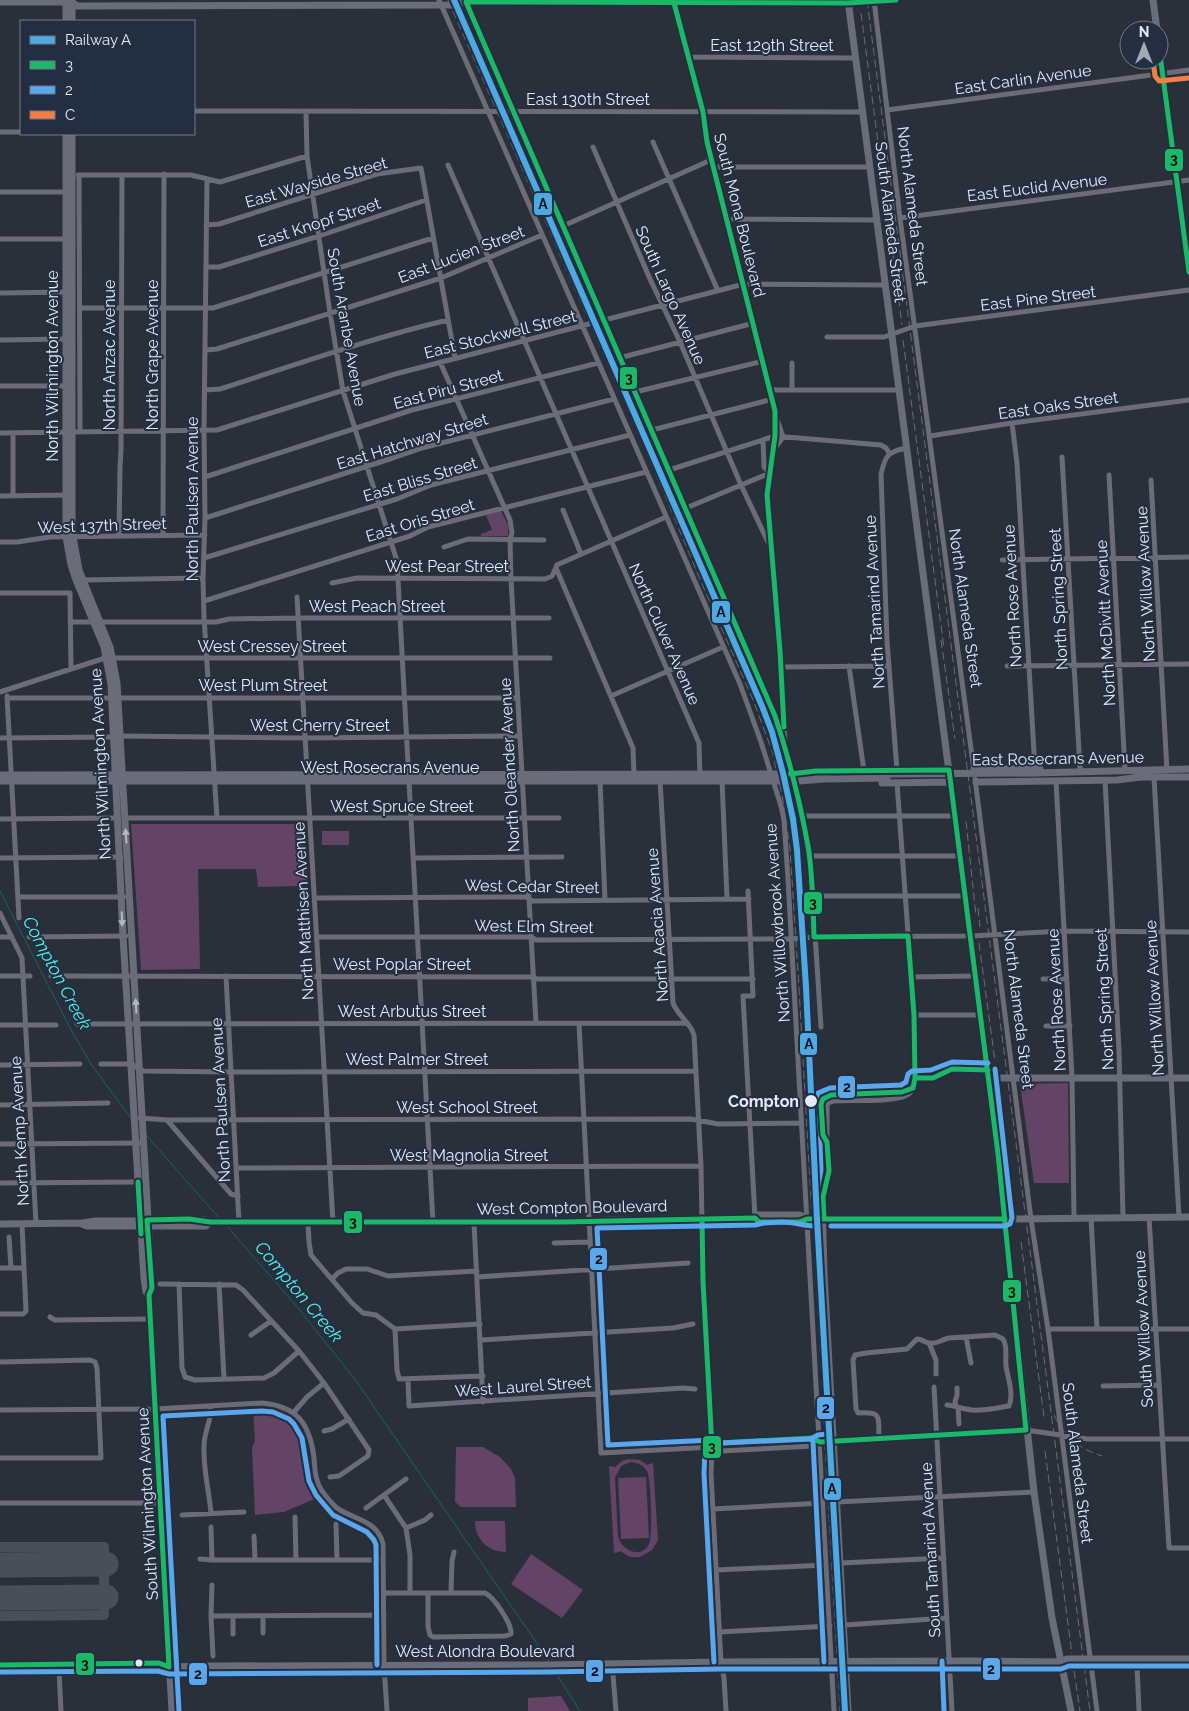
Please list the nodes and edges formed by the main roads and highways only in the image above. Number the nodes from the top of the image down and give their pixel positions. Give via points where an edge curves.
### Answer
1 (1153, 0) edge
2 (17, 1) edge
3 (70, 1) edge
4 (464, 1) edge
5 (0, 2) edge
6 (656, 2) edge
7 (673, 2) edge
8 (848, 2) edge
9 (440, 3) edge
10 (66, 20) edge
11 (72, 20) edge
12 (1156, 20) edge
13 (1162, 70) edge
14 (66, 135) edge
15 (72, 135) edge
16 (72, 176) junction
17 (1189, 272) edge
18 (974, 769) road end
19 (1189, 769) edge
20 (949, 770) junction
21 (1125, 770) junction
22 (1035, 773) junction
23 (1167, 773) junction
24 (0, 775) edge
25 (1189, 776) edge
26 (119, 777) junction
27 (1141, 777) junction
28 (12, 778) junction
29 (523, 778) junction
30 (634, 778) junction
31 (775, 778) joint
32 (794, 778) junction
33 (0, 781) edge
34 (951, 782) junction
35 (976, 782) road end
36 (133, 1024) junction
37 (989, 1078) junction
38 (1189, 1078) edge
39 (140, 1142) junction
40 (1189, 1217) edge
41 (1006, 1219) junction
42 (144, 1223) junction
43 (0, 1224) edge
44 (1189, 1659) edge
45 (1061, 1662) junction
46 (1091, 1663) junction
47 (0, 1665) edge
48 (1189, 1665) edge
49 (169, 1667) junction
50 (59, 1668) junction
51 (0, 1671) edge
52 (172, 1711) edge
53 (1071, 1711) edge

1 - 12 main road
2 - 3 main road
2 - 5 main road
3 - 9 main road via 77,6
3 - 10 main road
3 - 11 main road
4 - 6 main road
4 - 9 main road via 461,5
6 - 7 main road
7 - 8 main road
8 - 20 main road, South Alameda Street
13 - 17 main road
14 - 16 main road, North Wilmington Avenue
15 - 16 main road, North Wilmington Avenue
16 - 26 main road, North Wilmington Avenue via 68,239 69,537 79,580 110,658
18 - 22 main road
19 - 23 main road, East Rosecrans Avenue
20 - 32 main road via 816,771
20 - 34 main road
21 - 22 main road, East Rosecrans Avenue
21 - 22 main road via 1080,768
21 - 23 main road, East Rosecrans Avenue
22 - 27 main road, East Rosecrans Avenue
22 - 32 main road, East Rosecrans Avenue, bridge
23 - 25 main road, East Rosecrans Avenue
23 - 27 main road, East Rosecrans Avenue
24 - 28 main road, West Rosecrans Avenue
26 - 28 main road, West Rosecrans Avenue
26 - 29 main road, West Rosecrans Avenue
26 - 36 main road, North Wilmington Avenue
27 - 35 main road
28 - 33 main road, West Rosecrans Avenue
29 - 30 main road, West Rosecrans Avenue
29 - 30 main road, West Rosecrans Avenue via 600,781
30 - 31 main road, West Rosecrans Avenue
31 - 32 main road, East Rosecrans Avenue
32 - 34 main road
34 - 37 main road
36 - 39 main road, North Wilmington Avenue via 139,1069
36 - 39 main road, North Wilmington Avenue via 131,1064 136,1134
37 - 38 main road
37 - 41 main road
39 - 42 main road, North Wilmington Avenue
39 - 42 main road, North Wilmington Avenue via 138,1182
40 - 41 main road
41 - 42 main road, West Compton Boulevard via 824,1218 799,1222 757,1222 755,1218 702,1218 474,1223 205,1220
41 - 45 main road via 1026,1430
42 - 43 main road, West Compton Boulevard
42 - 49 main road, South Wilmington Avenue via 144,1278 149,1294
44 - 46 main road
45 - 46 main road, West Alondra Boulevard via 1067,1666
45 - 49 main road, West Alondra Boulevard
45 - 53 main road
46 - 48 main road
47 - 50 main road, West Alondra Boulevard
49 - 50 main road, West Alondra Boulevard via 160,1663
49 - 52 main road, South Wilmington Avenue
50 - 51 main road, West Alondra Boulevard

